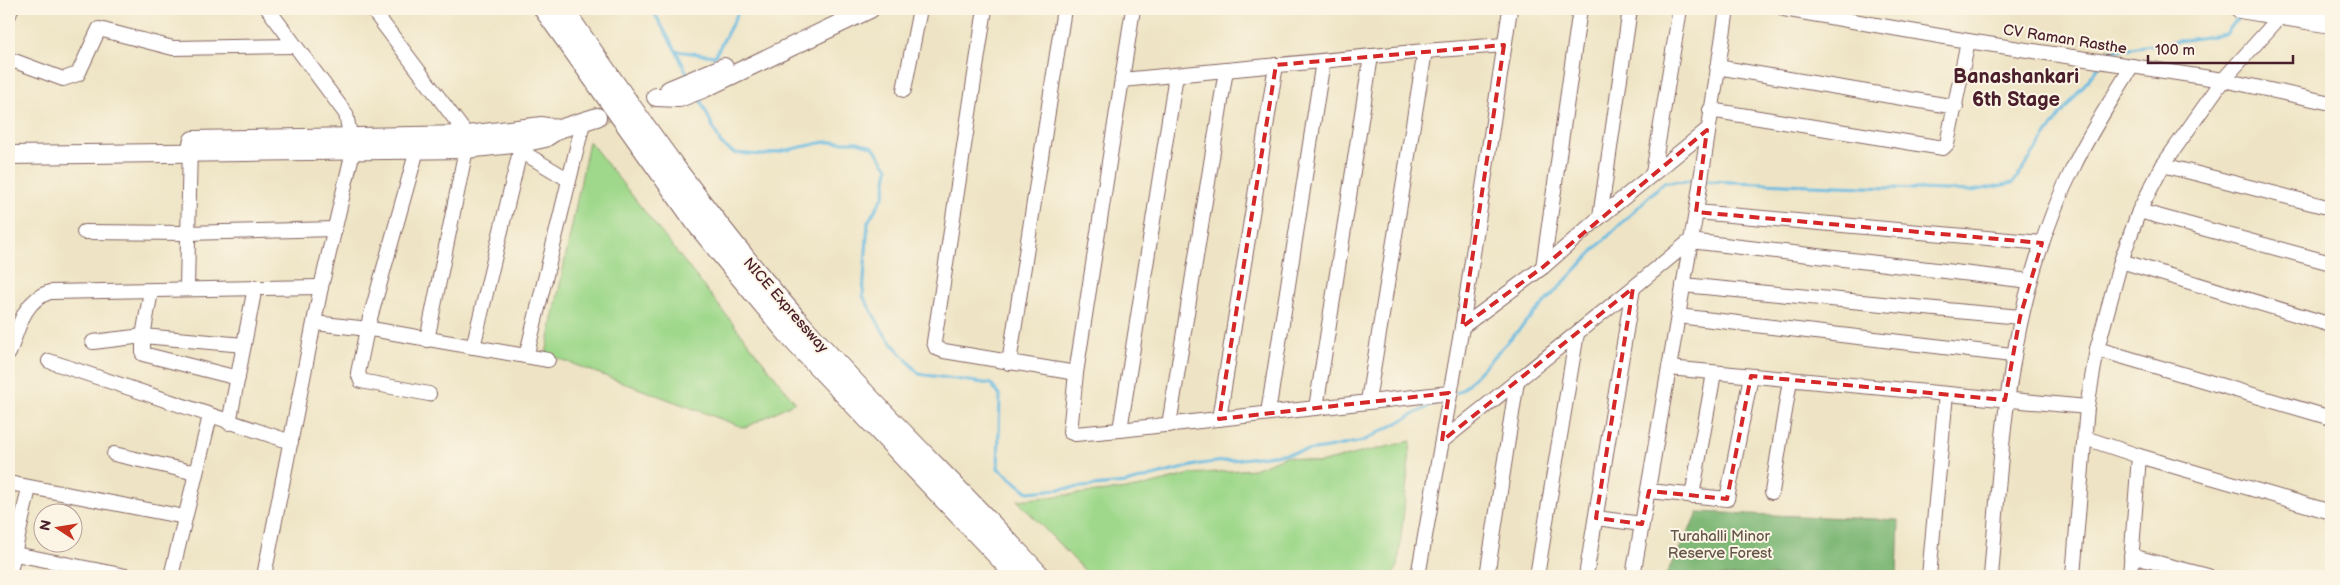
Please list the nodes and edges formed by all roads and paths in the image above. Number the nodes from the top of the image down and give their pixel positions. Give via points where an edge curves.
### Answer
1 (10, 9) edge
2 (268, 9) edge
3 (372, 9) edge
4 (544, 9) edge
5 (563, 9) edge
6 (920, 9) edge
7 (985, 9) edge
8 (1064, 9) edge
9 (1133, 9) edge
10 (1510, 9) edge
11 (1580, 9) edge
12 (1630, 9) edge
13 (1680, 9) edge
14 (1727, 9) edge
15 (1784, 9) edge
16 (2240, 9) edge
17 (2316, 9) edge
18 (2331, 11) edge
19 (850, 12) edge
20 (2284, 12) edge
21 (9, 15) edge
22 (2331, 24) edge
23 (1968, 41) junction
24 (294, 46) junction
25 (1504, 46) junction
26 (1425, 51) junction
27 (1371, 56) junction
28 (9, 59) edge
29 (1323, 61) junction
30 (1276, 65) junction
31 (2132, 66) junction
32 (1717, 67) junction
33 (1226, 70) junction
34 (1176, 75) junction
35 (1122, 80) junction
36 (2223, 80) junction
37 (904, 90) dead end
38 (677, 92) dead end
39 (2331, 104) edge
40 (1956, 107) junction
41 (1710, 110) junction
42 (590, 120) joint
43 (559, 129) junction
44 (1707, 130) junction
45 (466, 142) junction
46 (9, 143) edge
47 (352, 144) junction
48 (190, 146) junction
49 (520, 146) junction
50 (417, 150) junction
51 (9, 155) edge
52 (2163, 165) junction
53 (1653, 173) junction
54 (569, 180) junction
55 (2331, 208) edge
56 (2139, 211) junction
57 (1696, 212) junction
58 (1600, 217) junction
59 (335, 230) junction
60 (84, 232) dead end
61 (188, 233) junction
62 (1690, 241) junction
63 (2042, 243) junction
64 (2121, 261) junction
65 (2331, 263) edge
66 (1543, 267) junction
67 (2030, 281) junction
68 (1682, 285) junction
69 (255, 287) junction
70 (321, 287) junction
71 (187, 288) junction
72 (1634, 288) junction
73 (152, 291) junction
74 (1678, 316) junction
75 (2020, 317) junction
76 (315, 323) junction
77 (2331, 324) edge
78 (1462, 327) junction
79 (367, 329) junction
80 (1577, 334) junction
81 (143, 336) junction
82 (427, 340) junction
83 (93, 342) dead end
84 (244, 345) junction
85 (473, 347) junction
86 (2097, 349) junction
87 (9, 353) edge
88 (525, 354) junction
89 (2012, 355) junction
90 (548, 360) dead end
91 (49, 361) dead end
92 (1009, 363) junction
93 (1669, 368) junction
94 (1076, 373) junction
95 (1714, 373) junction
96 (1750, 376) junction
97 (238, 378) junction
98 (1790, 380) junction
99 (1516, 381) junction
100 (1449, 393) junction
101 (429, 394) dead end
102 (1946, 394) junction
103 (2006, 400) junction
104 (1368, 401) junction
105 (2087, 407) junction
106 (1316, 408) junction
107 (1268, 413) junction
108 (210, 416) junction
109 (2331, 418) edge
110 (1219, 419) junction
111 (229, 423) junction
112 (1169, 425) junction
113 (1120, 430) junction
114 (2085, 438) junction
115 (1442, 440) junction
116 (291, 442) junction
117 (114, 454) dead end
118 (2139, 456) junction
119 (196, 473) junction
120 (9, 483) edge
121 (29, 488) junction
122 (1649, 491) junction
123 (1772, 492) dead end
124 (1692, 496) junction
125 (2331, 512) edge
126 (185, 517) junction
127 (1596, 518) junction
128 (1642, 524) junction
129 (15, 554) junction
130 (2131, 556) junction
131 (9, 576) edge
132 (126, 576) edge
133 (171, 576) edge
134 (264, 576) edge
135 (1017, 576) edge
136 (1040, 576) edge
137 (1418, 576) edge
138 (1487, 576) edge
139 (1537, 576) edge
140 (1586, 576) edge
141 (1633, 576) edge
142 (1928, 576) edge
143 (1991, 576) edge
144 (2073, 576) edge
145 (2130, 576) edge
146 (2208, 576) edge

1 - 21 street
2 - 24 street
3 - 45 street
4 - 135 highway, NICE Expressway via 686,209 732,267 795,342
5 - 136 highway, NICE Expressway via 639,118 743,256 806,330
6 - 37 street
7 - 92 street via 934,342 936,348 942,350
8 - 92 street
9 - 35 street
10 - 25 street
11 - 66 street
12 - 58 street
13 - 53 street
14 - 32 street
15 - 23 street, CV Raman Rasthe
16 - 20 main road
17 - 18 main road
19 - 38 main road
20 - 22 main road
20 - 36 street
23 - 31 street, CV Raman Rasthe
23 - 40 street
24 - 28 street via 172,48 99,29 78,74 62,79
24 - 47 street via 346,114
25 - 26 street
25 - 78 street
26 - 27 street
26 - 104 street
27 - 29 street
27 - 106 street
29 - 30 street
29 - 107 street
30 - 33 street
30 - 110 street
31 - 36 street, CV Raman Rasthe
31 - 63 street via 2074,164
32 - 40 street
32 - 41 street
33 - 34 street
33 - 112 street
34 - 35 street
34 - 113 street
35 - 94 street
36 - 39 street, CV Raman Rasthe
36 - 52 street
40 - 41 street via 1947,144 1941,148
41 - 44 street
42 - 43 main road
42 - 54 street
43 - 45 main road via 542,126
43 - 49 main road via 545,138
44 - 53 street
44 - 57 street
45 - 47 main road
45 - 49 main road
45 - 50 main road
45 - 82 street
46 - 48 main road
47 - 48 main road
47 - 50 main road
47 - 59 street
48 - 51 main road
48 - 61 street
49 - 54 street
49 - 85 street
50 - 79 street
52 - 55 street
52 - 56 street
53 - 58 street
54 - 88 street
56 - 64 street
56 - 65 street
57 - 62 street
57 - 63 street
58 - 66 street
59 - 61 street
59 - 70 street
60 - 61 street
61 - 71 street
62 - 67 street
62 - 68 street
62 - 72 street
63 - 67 street
64 - 77 street
64 - 86 street
66 - 78 street
67 - 75 street
68 - 74 street
68 - 75 street
69 - 70 street
69 - 71 street
69 - 84 street
70 - 76 street
71 - 73 street
72 - 80 street
72 - 127 street
73 - 81 street
73 - 87 street via 42,294 25,312
74 - 89 street
74 - 93 street
75 - 89 street
76 - 79 street
76 - 116 street
78 - 100 street
79 - 82 street
79 - 101 street via 358,373 361,381
80 - 99 street
80 - 139 street
81 - 83 street
81 - 84 street
81 - 97 street via 142,351 147,356
82 - 85 street
84 - 97 street
85 - 88 street
86 - 105 street
86 - 109 street
88 - 90 street
89 - 103 street
91 - 108 street
92 - 94 street
93 - 95 street
93 - 122 street
94 - 113 street via 1070,432
95 - 96 street
95 - 124 street
96 - 98 street
96 - 124 street via 1727,499
97 - 111 street
98 - 102 street
98 - 123 street
99 - 115 street
99 - 138 street
100 - 104 street
100 - 115 street
102 - 103 street
102 - 142 street
103 - 105 street
103 - 143 street
104 - 106 street
105 - 114 street
106 - 107 street
107 - 110 street
108 - 111 street
108 - 119 street
110 - 112 street
111 - 116 street
112 - 113 street
114 - 118 street
114 - 144 street
115 - 137 street
116 - 134 street
117 - 119 street
118 - 125 street
118 - 130 street
119 - 126 street
120 - 121 street
121 - 126 street
121 - 129 street
122 - 124 street
122 - 128 street
126 - 133 street
127 - 128 street
127 - 140 street
128 - 141 street
129 - 131 street
129 - 132 street
130 - 145 street
130 - 146 street

